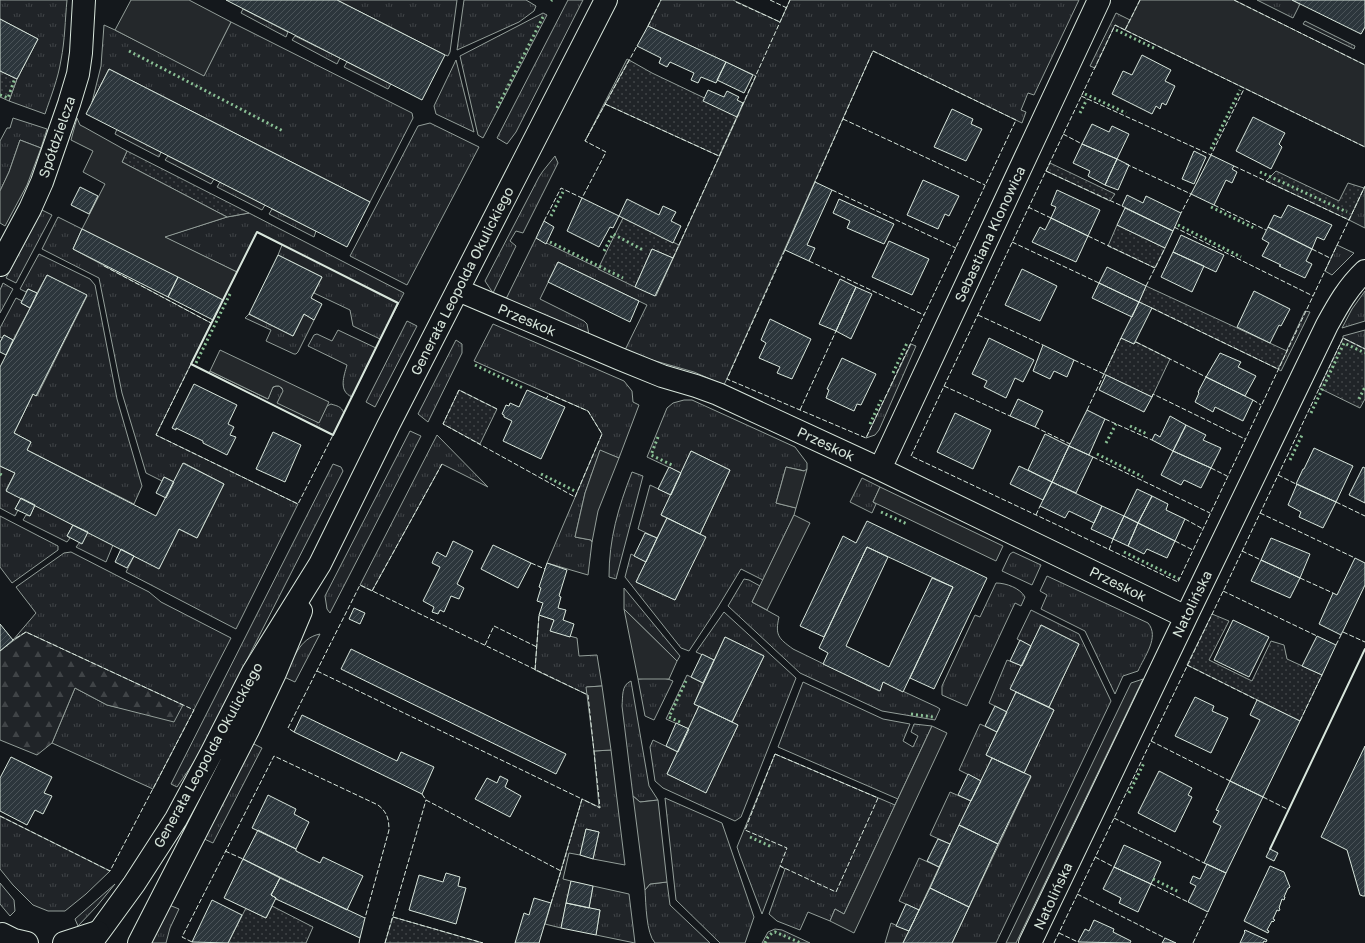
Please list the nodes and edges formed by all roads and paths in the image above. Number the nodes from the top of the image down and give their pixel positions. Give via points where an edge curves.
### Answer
1 (84, 0) edge
2 (606, 0) edge
3 (1099, 0) edge
4 (0, 265) edge
5 (1365, 271) edge
6 (458, 290) junction
7 (880, 468) junction
8 (320, 564) junction
9 (1186, 617) junction
10 (4, 936) edge
11 (95, 938) edge
12 (27, 943) edge
13 (64, 943) edge
14 (139, 943) edge
15 (1030, 943) edge

1 - 4 street, Spółdzielcza via 78,74 69,104 38,192
2 - 6 street, Generała Leopolda Okulickiego
3 - 7 street, Sebastiana Klonowica
5 - 9 street, Natolińska via 1341,300 1327,325
6 - 7 street, Przeskok via 648,371 718,394
6 - 8 street, Generała Leopolda Okulickiego
7 - 9 street, Przeskok
8 - 11 street, Generała Leopolda Okulickiego via 253,672 176,819
8 - 14 street, Generała Leopolda Okulickiego via 272,681
9 - 15 street, Natolińska
10 - 12 street
11 - 13 street

